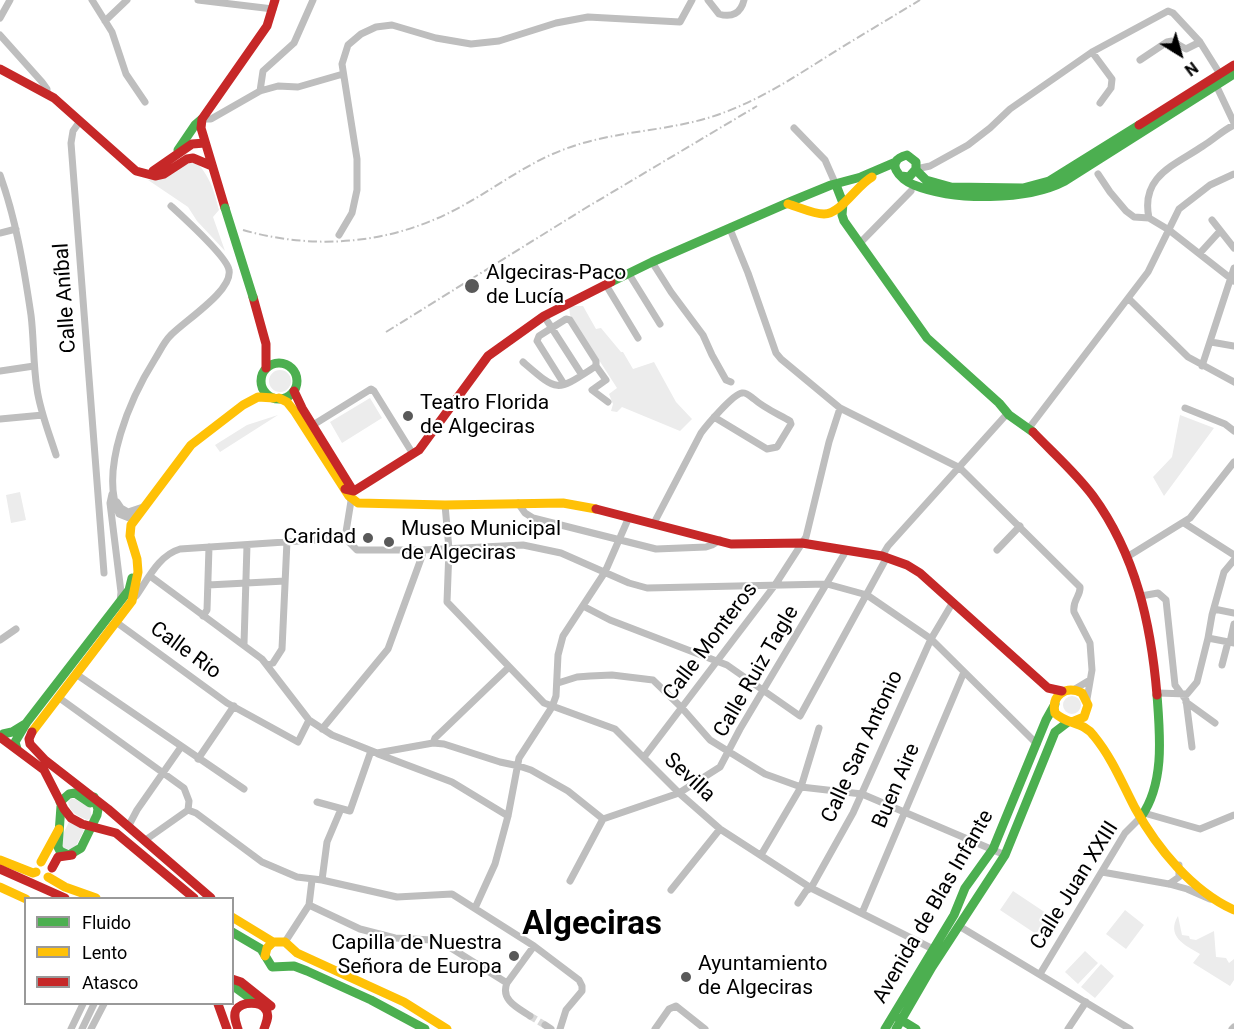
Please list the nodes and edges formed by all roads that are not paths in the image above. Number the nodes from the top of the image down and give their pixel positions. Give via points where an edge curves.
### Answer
1 (10, 0) edge
2 (92, 0) edge
3 (127, 0) edge
4 (198, 0) edge
5 (313, 0) edge
6 (692, 0) edge
7 (708, 0) edge
8 (744, 0) edge
9 (274, 4) edge
10 (0, 18) edge
11 (105, 21) junction
12 (0, 35) edge
13 (1200, 42) junction
14 (1092, 52) junction
15 (1140, 60) dead end
16 (1234, 65) edge
17 (0, 69) edge
18 (343, 74) junction
19 (1220, 74) junction
20 (1234, 74) edge
21 (1216, 85) junction
22 (260, 91) junction
23 (47, 94) junction
24 (145, 102) dead end
25 (1100, 103) dead end
26 (212, 112) junction
27 (202, 119) junction
28 (80, 120) junction
29 (1234, 124) edge
30 (794, 128) dead end
31 (205, 143) junction
32 (188, 158) junction
33 (171, 160) junction
34 (896, 162) junction
35 (212, 166) junction
36 (916, 170) junction
37 (144, 173) junction
38 (1098, 174) dead end
39 (1234, 174) edge
40 (0, 175) edge
41 (900, 175) junction
42 (836, 184) junction
43 (910, 191) dead end
44 (806, 195) junction
45 (843, 203) junction
46 (788, 204) junction
47 (171, 206) dead end
48 (812, 210) junction
49 (1149, 218) junction
50 (1212, 220) dead end
51 (16, 229) junction
52 (730, 229) junction
53 (1169, 230) junction
54 (1220, 231) junction
55 (0, 233) edge
56 (339, 234) dead end
57 (860, 243) junction
58 (1234, 248) edge
59 (1200, 253) junction
60 (652, 262) junction
61 (1234, 268) edge
62 (629, 274) junction
63 (1232, 280) edge
64 (606, 285) junction
65 (1129, 299) junction
66 (544, 316) junction
67 (660, 324) dead end
68 (551, 328) junction
69 (638, 338) dead end
70 (1211, 342) junction
71 (267, 344) junction
72 (1234, 346) edge
73 (523, 362) dead end
74 (279, 363) junction
75 (34, 366) junction
76 (596, 366) junction
77 (1202, 366) junction
78 (266, 368) junction
79 (0, 371) edge
80 (582, 375) junction
81 (261, 380) junction
82 (731, 382) dead end
83 (1234, 382) edge
84 (564, 384) junction
85 (294, 391) junction
86 (277, 398) junction
87 (608, 402) dead end
88 (243, 405) junction
89 (840, 408) junction
90 (1185, 408) dead end
91 (43, 415) junction
92 (1006, 415) junction
93 (714, 417) junction
94 (0, 419) edge
95 (313, 425) junction
96 (1029, 429) junction
97 (1234, 431) edge
98 (413, 454) junction
99 (56, 455) dead end
100 (1234, 462) edge
101 (960, 468) junction
102 (349, 492) junction
103 (114, 494) junction
104 (518, 503) junction
105 (445, 505) junction
106 (146, 506) junction
107 (119, 514) junction
108 (138, 516) junction
109 (629, 518) junction
110 (1184, 523) junction
111 (654, 524) junction
112 (1020, 526) junction
113 (130, 529) junction
114 (345, 538) junction
115 (619, 540) junction
116 (720, 540) junction
117 (287, 542) junction
118 (802, 543) junction
119 (248, 544) junction
120 (131, 547) junction
121 (209, 547) junction
122 (449, 549) junction
123 (423, 550) junction
124 (997, 550) dead end
125 (846, 551) junction
126 (1234, 555) edge
127 (884, 556) junction
128 (1127, 557) junction
129 (1234, 560) edge
130 (605, 572) junction
131 (104, 573) dead end
132 (150, 576) junction
133 (285, 581) junction
134 (246, 583) junction
135 (827, 584) junction
136 (208, 585) junction
137 (775, 585) junction
138 (867, 595) junction
139 (1141, 596) junction
140 (132, 601) junction
141 (120, 602) junction
142 (953, 602) junction
143 (583, 606) junction
144 (1214, 609) junction
145 (1234, 613) edge
146 (203, 616) junction
147 (116, 622) junction
148 (1234, 624) edge
149 (16, 629) dead end
150 (1208, 638) junction
151 (931, 639) junction
152 (0, 640) edge
153 (1231, 642) edge
154 (244, 644) junction
155 (718, 662) junction
156 (267, 665) junction
157 (1222, 665) dead end
158 (508, 667) junction
159 (964, 672) junction
160 (76, 674) junction
161 (1090, 680) junction
162 (558, 683) junction
163 (1048, 688) junction
164 (1075, 689) junction
165 (763, 690) junction
166 (1062, 691) junction
167 (1158, 693) junction
168 (1181, 694) junction
169 (58, 697) junction
170 (1087, 700) junction
171 (1186, 702) junction
172 (1055, 703) junction
173 (234, 706) junction
174 (552, 707) junction
175 (682, 708) junction
176 (1086, 713) junction
177 (309, 720) junction
178 (27, 722) junction
179 (1070, 722) junction
180 (1215, 723) dead end
181 (819, 728) dead end
182 (322, 729) junction
183 (1, 734) edge
184 (433, 743) junction
185 (1036, 744) junction
186 (16, 745) junction
187 (181, 747) junction
188 (1192, 747) dead end
189 (374, 752) junction
190 (728, 753) junction
191 (644, 758) junction
192 (198, 759) junction
193 (45, 760) junction
194 (519, 766) junction
195 (163, 772) junction
196 (801, 787) junction
197 (244, 789) dead end
198 (679, 793) junction
199 (862, 794) junction
200 (93, 796) junction
201 (60, 802) junction
202 (317, 802) dead end
203 (98, 809) junction
204 (341, 809) junction
205 (188, 810) junction
206 (904, 811) junction
207 (1234, 814) edge
208 (1143, 815) junction
209 (508, 816) junction
210 (117, 818) junction
211 (603, 819) junction
212 (91, 826) junction
213 (128, 828) junction
214 (59, 829) junction
215 (105, 829) junction
216 (720, 829) junction
217 (144, 841) junction
218 (48, 848) junction
219 (993, 849) junction
220 (77, 851) junction
221 (761, 855) junction
222 (1005, 855) junction
223 (61, 856) junction
224 (0, 860) edge
225 (41, 862) dead end
226 (52, 868) dead end
227 (0, 869) edge
228 (1179, 870) junction
229 (36, 872) dead end
230 (1102, 872) junction
231 (0, 875) edge
232 (48, 877) dead end
233 (312, 880) junction
234 (322, 880) junction
235 (570, 880) dead end
236 (1168, 884) junction
237 (0, 887) edge
238 (811, 888) junction
239 (1187, 889) junction
240 (671, 890) dead end
241 (48, 897) edge
242 (63, 897) edge
243 (82, 897) edge
244 (104, 897) edge
245 (193, 897) edge
246 (210, 897) edge
247 (24, 898) edge
248 (1218, 902) junction
249 (798, 903) dead end
250 (309, 905) junction
251 (475, 908) junction
252 (1234, 908) edge
253 (862, 913) junction
254 (234, 918) edge
255 (959, 926) junction
256 (234, 933) edge
257 (273, 942) junction
258 (288, 946) junction
259 (534, 946) junction
260 (933, 949) junction
261 (265, 956) junction
262 (285, 967) junction
263 (1040, 974) junction
264 (234, 980) edge
265 (507, 983) junction
266 (234, 986) edge
267 (1086, 1002) junction
268 (260, 1004) junction
269 (83, 1005) edge
270 (94, 1005) edge
271 (103, 1005) edge
272 (220, 1005) edge
273 (530, 1016) tunnel mouth
274 (895, 1024) edge
275 (234, 1026) edge
276 (1121, 1027) edge
277 (266, 1028) edge
278 (71, 1029) edge
279 (82, 1029) edge
280 (91, 1029) edge
281 (425, 1029) edge
282 (447, 1029) edge
283 (560, 1029) edge
284 (656, 1029) edge
285 (705, 1029) edge
286 (916, 1029) edge
287 (1068, 1029) edge
288 (1130, 1029) edge

1 - 10 street
2 - 11 street
3 - 11 street
4 - 9 street
5 - 22 street via 294,43 263,71
6 - 18 street via 680,22 588,17 499,41 471,44 392,25 376,27 348,45
7 - 8 street via 724,16 735,14
9 - 26 main road via 267,26
11 - 24 street via 126,74
12 - 23 street via 42,82
13 - 14 street via 1168,11
13 - 15 street via 1186,49 1170,41
13 - 19 street
14 - 25 street via 1112,79 1111,88
14 - 36 street via 1010,109 968,145
16 - 19 main road
17 - 23 main road
18 - 22 street via 298,87 278,86
18 - 56 street via 357,159 357,190 352,213
19 - 36 main road via 1049,181 1023,188 951,187 926,180
20 - 21 main road
21 - 29 street
21 - 41 main road via 1043,191 1023,195 950,194 916,185
22 - 26 street
23 - 28 main road
26 - 27 main road
27 - 31 main road
27 - 33 main road
28 - 37 main road via 134,170
28 - 131 street, Calle Aníbal via 71,143
29 - 49 street via 1163,171 1148,196
30 - 42 street via 825,160
31 - 32 main road
31 - 33 main road via 192,144
31 - 35 main road
32 - 35 main road
32 - 37 main road via 157,176
33 - 37 main road
34 - 36 main road via 910,156 916,162
34 - 41 main road
34 - 42 main road
35 - 71 main road, bridge
36 - 41 main road via 909,177
38 - 49 street via 1126,211 1134,217
39 - 53 street via 1210,185 1179,209
40 - 51 street
41 - 45 main road via 888,171 867,179
42 - 44 main road
42 - 45 main road
43 - 57 street
44 - 46 main road
44 - 48 main road via 807,206
45 - 48 main road via 831,213
45 - 57 main road via 842,215
46 - 48 main road
46 - 52 main road
47 - 103 street via 227,263 230,278 215,297 169,337 143,378 123,423
49 - 53 street
50 - 54 street
51 - 55 street
51 - 75 street via 31,316
52 - 60 main road
52 - 89 street via 776,353
53 - 59 street
53 - 65 street
54 - 58 street
54 - 59 street
57 - 92 main road via 927,338 999,403
59 - 63 street
60 - 62 main road
60 - 82 street via 704,335 714,360
61 - 63 street
62 - 64 main road
62 - 67 street
63 - 70 street
64 - 66 main road
64 - 69 street
65 - 77 street
65 - 96 street
66 - 68 street
66 - 98 main road via 488,356
68 - 76 street via 570,319
68 - 80 street
68 - 84 street via 537,342
70 - 72 street
70 - 77 street
71 - 74 main road
71 - 78 main road
73 - 84 street via 549,384
74 - 78 main road
74 - 85 main road via 296,373
75 - 79 street
75 - 91 street
76 - 80 street
76 - 87 street via 606,380 592,390
77 - 83 street
78 - 81 main road
80 - 84 street
81 - 86 main road via 264,391
81 - 88 main road
85 - 86 main road
85 - 95 main road
86 - 88 main road via 258,398
86 - 102 main road via 295,412
88 - 106 main road via 191,445
89 - 101 street
89 - 118 street, Calle Monteros
90 - 97 street
91 - 94 street
91 - 99 street
92 - 96 main road
92 - 101 street
93 - 93 street via 768,449 777,447 791,424 742,392
93 - 111 street via 701,433
95 - 98 street via 370,389
95 - 102 main road
96 - 128 main road via 1091,494
98 - 102 main road
100 - 110 street
101 - 112 street
101 - 127 street via 888,546
102 - 105 main road via 368,505
102 - 114 street
103 - 106 street via 121,508 128,512
103 - 107 street
103 - 141 street via 110,503
104 - 105 main road
104 - 109 main road via 563,503
104 - 115 street via 533,518
105 - 122 street
106 - 108 main road
107 - 108 street
107 - 113 street
108 - 113 main road
109 - 111 main road
109 - 115 street
110 - 126 street
110 - 128 street
111 - 116 main road
112 - 124 street
112 - 161 street via 1080,586 1074,612 1090,644
113 - 120 main road
114 - 117 street
114 - 123 street via 357,550
115 - 116 street via 665,549 706,547
115 - 130 street
116 - 118 main road
117 - 119 street
117 - 133 street
118 - 125 main road
118 - 137 street, Calle Monteros
119 - 121 street
119 - 134 street
120 - 140 main road via 138,584
120 - 141 main road via 132,585
121 - 132 street via 171,552
121 - 136 street
122 - 123 street
122 - 130 street via 524,545 561,553
122 - 158 street, Sevilla via 447,602
123 - 182 street via 388,649
125 - 127 main road
125 - 135 street, Calle Ruiz Tagle
127 - 138 street
127 - 142 main road via 920,573
128 - 139 main road
129 - 144 street via 1224,572
130 - 137 street via 647,588
130 - 143 street
132 - 140 street
132 - 146 street
133 - 134 street
133 - 156 street via 282,649 273,663
134 - 136 street
134 - 154 street
135 - 137 street
135 - 138 street
135 - 165 street, Calle Ruiz Tagle
136 - 146 street
137 - 155 street, Calle Monteros
138 - 151 street
138 - 165 street via 800,716
139 - 167 main road
139 - 168 street via 1158,594 1166,600 1175,685
140 - 147 main road
141 - 178 main road
142 - 151 street, Calle San Antonio
142 - 163 main road
143 - 155 street
143 - 162 street via 563,636
144 - 145 street
144 - 150 street
146 - 154 street
147 - 160 main road
147 - 173 street, Calle Rio
148 - 153 street
149 - 152 street
150 - 153 street
150 - 168 street via 1197,682 1187,694
151 - 159 street
151 - 199 street, Calle San Antonio
153 - 157 street
154 - 156 street
155 - 165 street
155 - 175 street, Calle Monteros
156 - 177 street
158 - 174 street, Sevilla
158 - 184 street
159 - 185 street
159 - 206 street, Buen Aire
160 - 169 main road
160 - 187 street
161 - 164 street
161 - 170 street
162 - 174 street
162 - 175 street via 576,677 612,675 652,680
163 - 166 main road
163 - 172 main road
164 - 166 main road
164 - 170 main road
165 - 190 street, Calle Ruiz Tagle
166 - 172 main road
167 - 168 street
167 - 208 main road via 1152,801
168 - 171 street
169 - 193 main road via 29,739
169 - 195 street
170 - 176 main road
171 - 180 street
171 - 188 street
172 - 179 main road via 1057,714
172 - 185 main road, Avenida de Blas Infante
173 - 177 street, Calle Rio via 298,742
173 - 192 street
174 - 191 street, Sevilla via 615,729
174 - 194 street via 528,741
175 - 190 street via 710,740
175 - 191 street, Calle Monteros
176 - 179 main road
176 - 208 main road via 1112,750
177 - 182 street
178 - 183 main road
178 - 186 main road
179 - 208 main road via 1082,724 1100,743
179 - 222 main road, Avenida de Blas Infante via 1055,732
181 - 196 street
182 - 189 street
183 - 186 main road
184 - 189 street
184 - 194 street
185 - 219 main road, Avenida de Blas Infante
186 - 193 main road
186 - 201 main road via 44,770
187 - 192 street
187 - 195 street
189 - 204 street via 352,809
189 - 209 street via 452,782
190 - 196 street via 765,774
190 - 198 street, Calle Ruiz Tagle via 720,767
191 - 198 street, Sevilla
192 - 197 street
193 - 200 main road
194 - 209 street
194 - 211 street via 568,791
195 - 205 street via 184,788
195 - 213 street
196 - 199 street
196 - 221 street
198 - 211 street, Calle Ruiz Tagle
198 - 216 street, Sevilla
199 - 206 street
199 - 238 street, Calle San Antonio
200 - 203 main road
200 - 210 main road
201 - 203 main road via 75,793
201 - 212 main road via 71,818
201 - 214 main road
202 - 204 street
203 - 210 main road
203 - 212 main road
204 - 234 street via 327,842
205 - 217 street
205 - 233 street via 262,862
206 - 219 street
206 - 253 street, Buen Aire
207 - 208 street via 1200,829
208 - 228 main road
208 - 230 street, Calle Juan XXIII via 1125,833
208 - 252 main road via 1194,877
209 - 251 street via 495,864
210 - 213 main road
211 - 235 street
212 - 215 main road
212 - 220 main road
213 - 217 main road
214 - 218 main road
214 - 220 main road via 57,848 66,855
215 - 220 main road
215 - 245 main road via 119,836
216 - 221 street, Sevilla
216 - 240 street
217 - 246 main road
218 - 223 main road
218 - 225 main road
219 - 222 street
219 - 260 main road, Avenida de Blas Infante via 965,888
220 - 223 main road
221 - 238 street, Sevilla
222 - 255 main road, Avenida de Blas Infante
223 - 226 main road
224 - 229 main road
227 - 242 main road
228 - 236 street via 1178,878
228 - 239 street
228 - 248 main road
230 - 236 street
230 - 263 street, Calle Juan XXIII
231 - 241 main road
232 - 243 main road
233 - 234 street
233 - 250 street
234 - 251 street via 397,897 452,894
236 - 239 street
237 - 247 main road
238 - 249 street, Calle San Antonio
238 - 253 street, Sevilla
239 - 248 street
243 - 244 main road via 92,892
248 - 252 main road
250 - 258 street
250 - 265 street via 360,929 395,938 432,940
251 - 259 street
253 - 260 street, Sevilla
254 - 257 main road
255 - 263 street
255 - 274 main road, Avenida de Blas Infante
256 - 261 main road
257 - 258 main road
257 - 261 main road
258 - 262 main road via 292,957
258 - 282 main road via 404,1002
259 - 265 street
259 - 283 street via 582,986 566,1010
260 - 274 main road, Avenida de Blas Infante
261 - 262 main road via 272,967
262 - 281 main road via 307,971
263 - 267 street
264 - 277 main road via 272,1008 274,1017
265 - 273 street via 509,1001
266 - 268 main road
267 - 276 street
267 - 287 street
268 - 275 main road via 243,1004
268 - 277 main road via 267,1014
269 - 278 street
270 - 279 street
271 - 280 street
272 - 275 main road
274 - 286 main road
276 - 288 street
284 - 285 street via 676,1006

